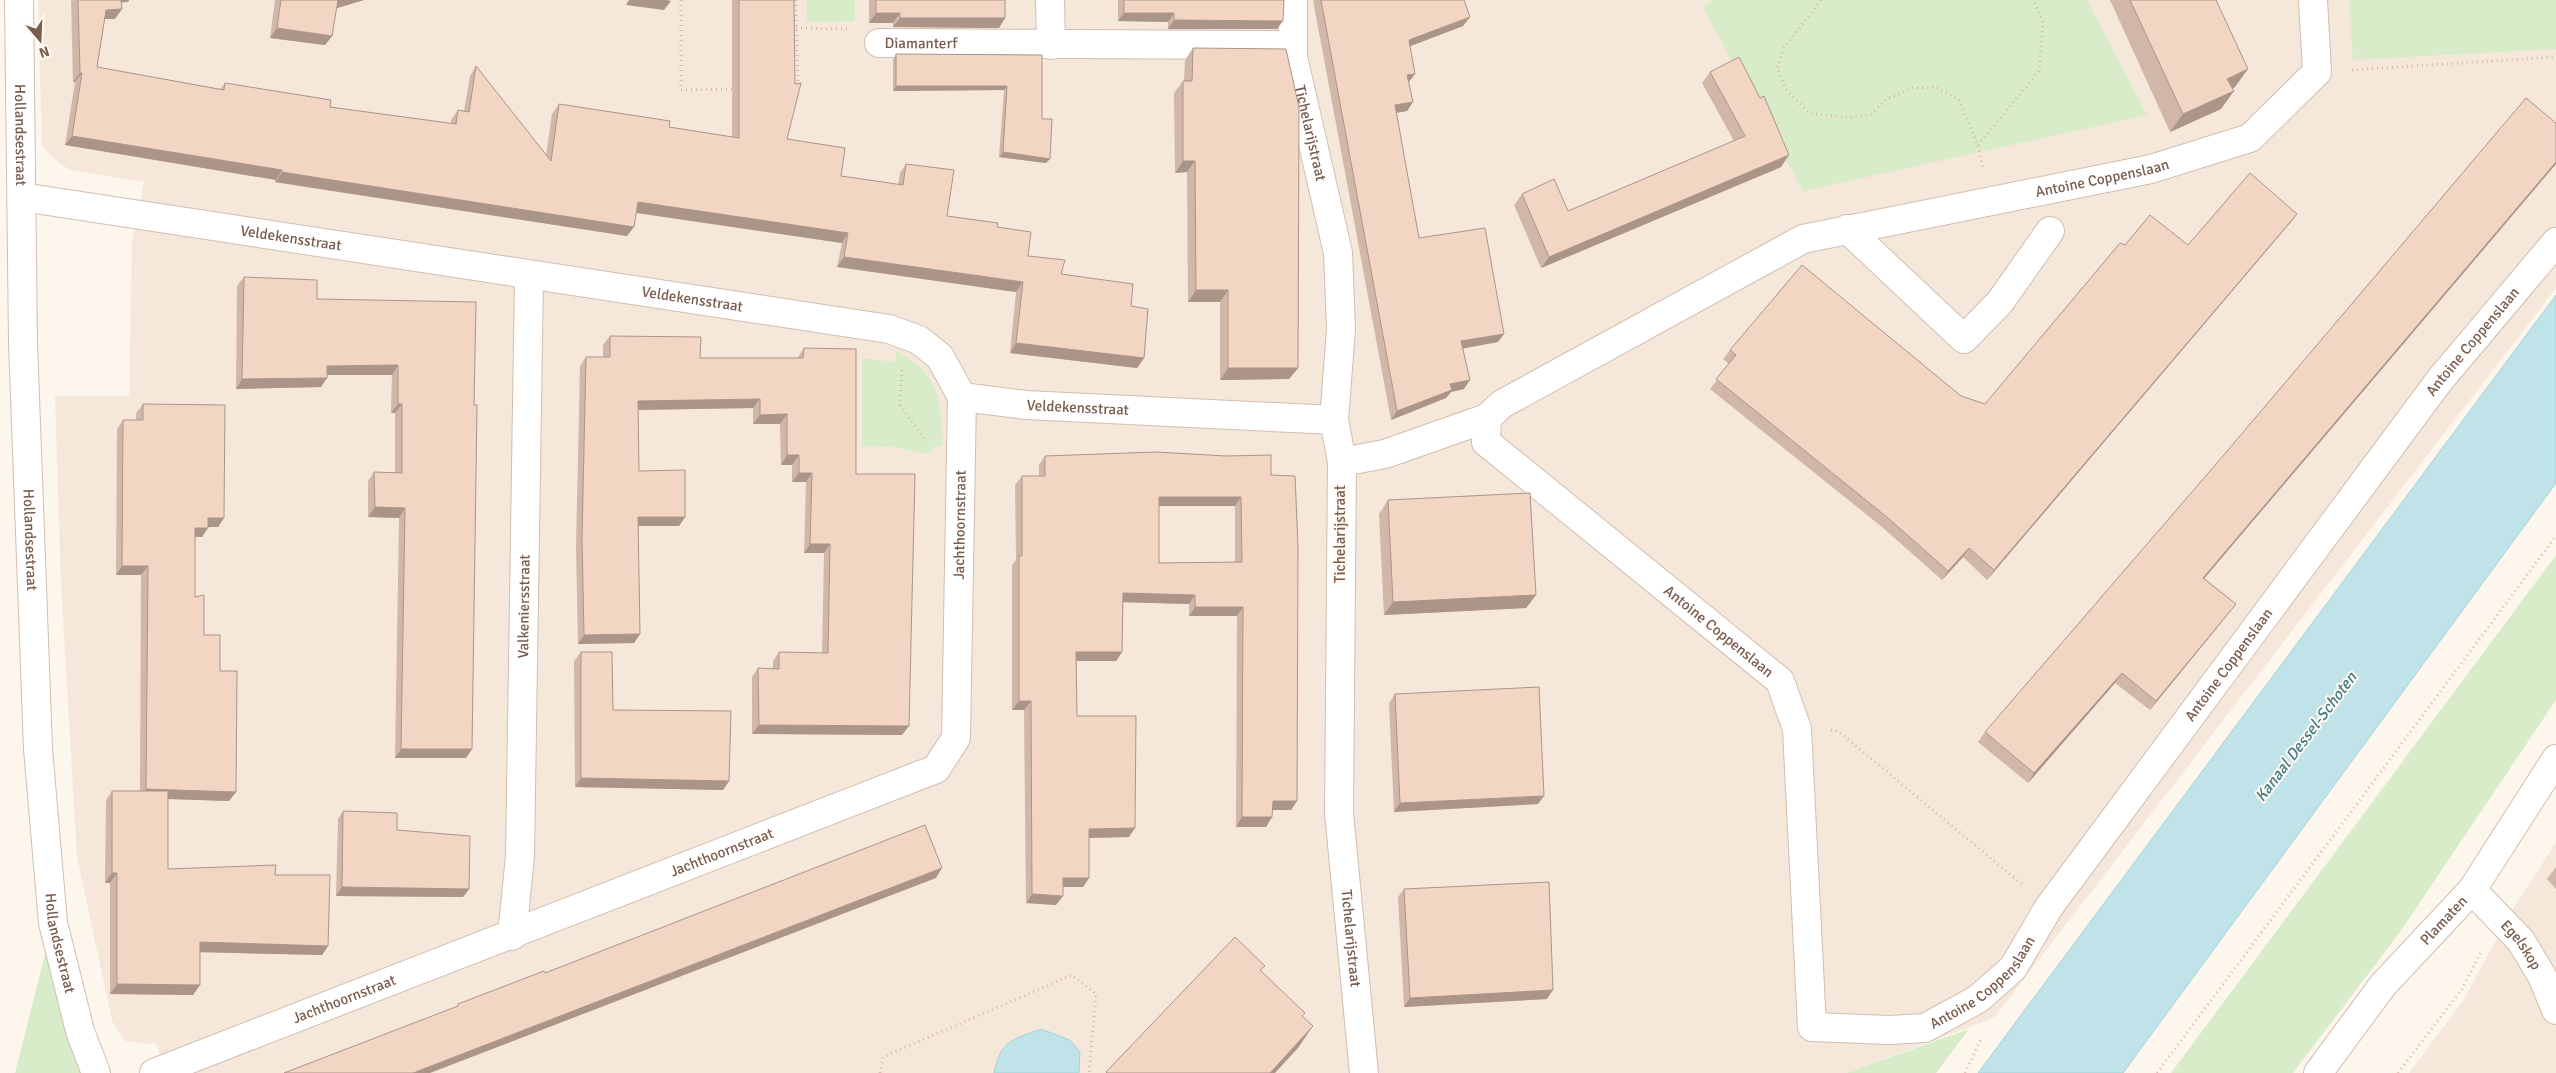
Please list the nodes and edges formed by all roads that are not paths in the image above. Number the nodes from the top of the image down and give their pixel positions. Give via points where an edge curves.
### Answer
1 (19, 0) edge
2 (1050, 0) edge
3 (1293, 0) edge
4 (2313, 0) edge
5 (879, 43) road end
6 (1050, 45) junction
7 (1293, 45) junction
8 (22, 197) junction
9 (1847, 229) junction
10 (2050, 231) dead end
11 (2556, 242) edge
12 (529, 276) junction
13 (962, 397) junction
14 (1487, 418) junction
15 (1334, 420) junction
16 (1342, 462) junction
17 (2556, 758) edge
18 (2472, 890) junction
19 (512, 936) junction
20 (2556, 1010) edge
21 (96, 1073) edge
22 (154, 1073) edge
23 (1364, 1073) edge
24 (2318, 1073) edge

1 - 8 street, Hollandsestraat
2 - 6 street
3 - 7 street, Tichelarijstraat
4 - 9 street, Antoine Coppenslaan via 2317,72 2250,138 2151,169
5 - 6 street, Diamanterf
6 - 7 street, Diamanterf
7 - 15 street, Tichelarijstraat via 1293,57 1338,252 1341,330
8 - 12 street, Veldekensstraat
8 - 21 street, Hollandsestraat via 23,343 38,759 53,923 80,1031
9 - 10 street via 1964,339 2000,302
9 - 14 street, Antoine Coppenslaan via 1803,239 1502,404
11 - 14 street, Antoine Coppenslaan via 2439,381 2049,907 2013,968 1978,999 1925,1028 1812,1027 1797,729 1780,681 1486,442
12 - 13 street, Veldekensstraat via 889,329 919,340 940,357
12 - 19 street, Valkeniersstraat via 520,856
13 - 15 street, Veldekensstraat via 1026,405
13 - 19 street, Jachthoornstraat via 956,738 936,768
14 - 16 street, Antoine Coppenslaan via 1384,454
15 - 16 street, Tichelarijstraat
16 - 23 street, Tichelarijstraat via 1339,813
17 - 18 street, Plamaten
18 - 20 street, Egelskop via 2522,941
18 - 24 street, Plamaten via 2382,985
19 - 22 street, Jachthoornstraat

